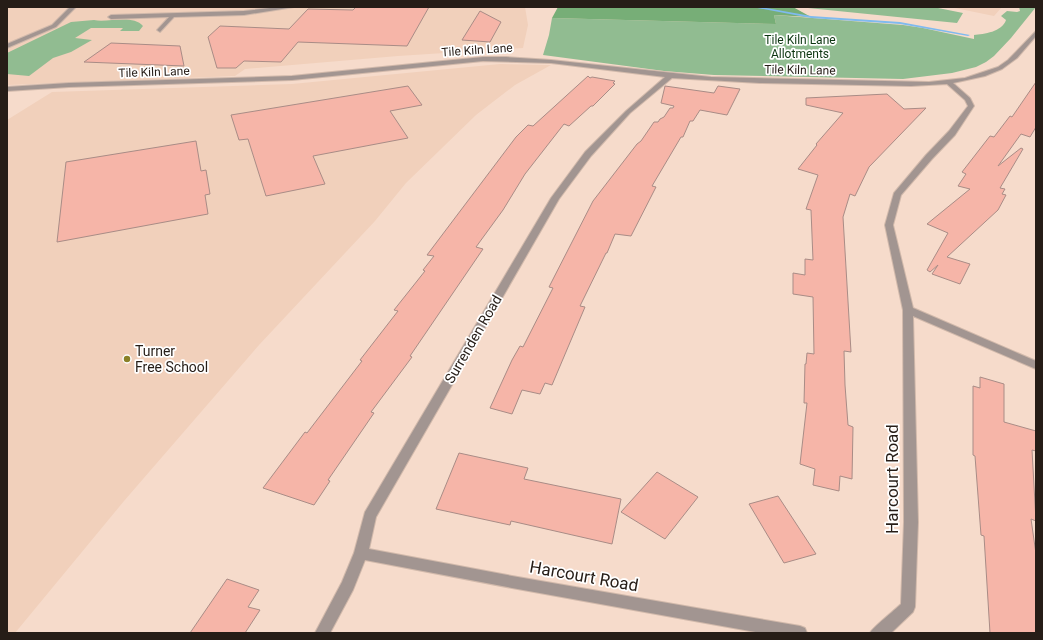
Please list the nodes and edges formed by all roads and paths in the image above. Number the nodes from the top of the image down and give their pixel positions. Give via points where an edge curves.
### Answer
1 (73, 7) edge
2 (291, 7) edge
3 (173, 15) junction
4 (111, 17) dead end
5 (160, 30) dead end
6 (1036, 32) edge
7 (7, 46) edge
8 (670, 76) junction
9 (948, 82) junction
10 (7, 90) edge
11 (908, 310) junction
12 (1036, 365) edge
13 (361, 553) junction
14 (322, 633) edge
15 (800, 633) edge
16 (877, 633) edge

1 - 7 street via 54,26
2 - 3 street via 244,13
3 - 4 street
3 - 5 street
6 - 9 street, Tile Kiln Lane via 1014,58 1000,68
8 - 9 street, Tile Kiln Lane via 717,80 897,84
8 - 10 street, Tile Kiln Lane via 579,63 507,58 292,78 69,85
8 - 13 street, Surrenden Road via 628,112 588,154 555,198 370,516
9 - 11 street, Harcourt Road via 968,99 971,106 952,133 897,195 889,225
11 - 12 street
11 - 16 street, Harcourt Road via 911,522 908,607
13 - 14 street, Surrenden Road via 348,585
13 - 15 street, Harcourt Road

